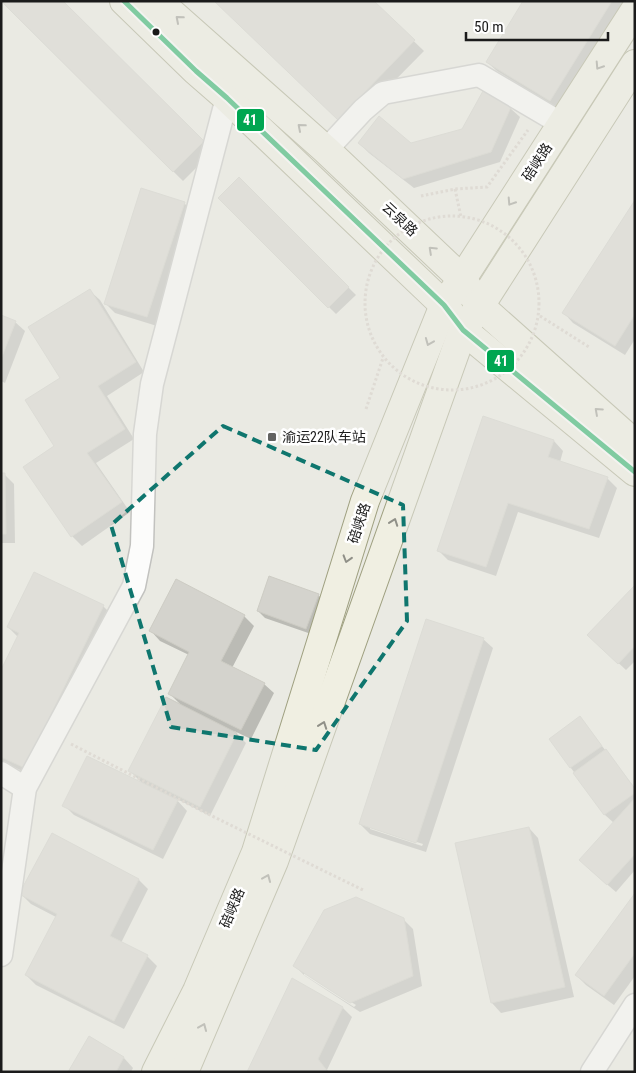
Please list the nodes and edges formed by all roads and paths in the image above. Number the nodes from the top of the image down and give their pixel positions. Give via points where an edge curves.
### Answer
1 (124, 1) edge
2 (158, 1) edge
3 (635, 10) edge
4 (635, 64) edge
5 (227, 98) junction
6 (551, 118) junction
7 (326, 150) junction
8 (455, 189) junction
9 (421, 196) dead end
10 (461, 217) junction
11 (462, 278) junction
12 (444, 305) junction
13 (480, 306) junction
14 (540, 316) junction
15 (463, 330) junction
16 (589, 347) dead end
17 (383, 358) junction
18 (366, 409) dead end
19 (635, 444) edge
20 (635, 472) edge
21 (54, 735) junction
22 (1, 773) edge
23 (25, 788) junction
24 (365, 891) dead end
25 (1, 955) edge
26 (635, 1005) edge
27 (156, 1072) edge
28 (184, 1072) edge
29 (592, 1072) edge

1 - 5 main road
7 -> 2 main road, 云泉路
3 -> 6 main road, 碚峡路
4 - 13 main road, 碚峡路
5 - 12 main road
5 - 21 street via 152,384 145,434 142,546 134,586
6 - 7 street via 479,75 383,93
6 - 8 path via 488,187
6 -> 11 main road, 碚峡路
11 -> 7 main road, 云泉路
8 - 9 path
8 - 10 path
10 - 14 path, bridge via 482,221 508,236 528,258 539,286
10 - 17 path, bridge via 453,215 423,220 396,235 377,257 366,285 364,313 372,339
11 - 12 main road, 碚峡路
11 - 13 main road, 云泉路
12 - 15 main road
12 -> 27 main road, 碚峡路 via 365,501 256,852 197,990
13 - 15 main road, 碚峡路
19 -> 13 main road, 云泉路
14 - 16 path
14 - 17 path, bridge via 530,345 512,369 488,383 462,391 434,389 408,380
15 - 20 main road
28 -> 15 main road, 碚峡路 via 274,861
17 - 18 path
21 - 23 street
21 - 24 path, bridge
22 - 23 street
23 - 25 street
26 - 29 street

